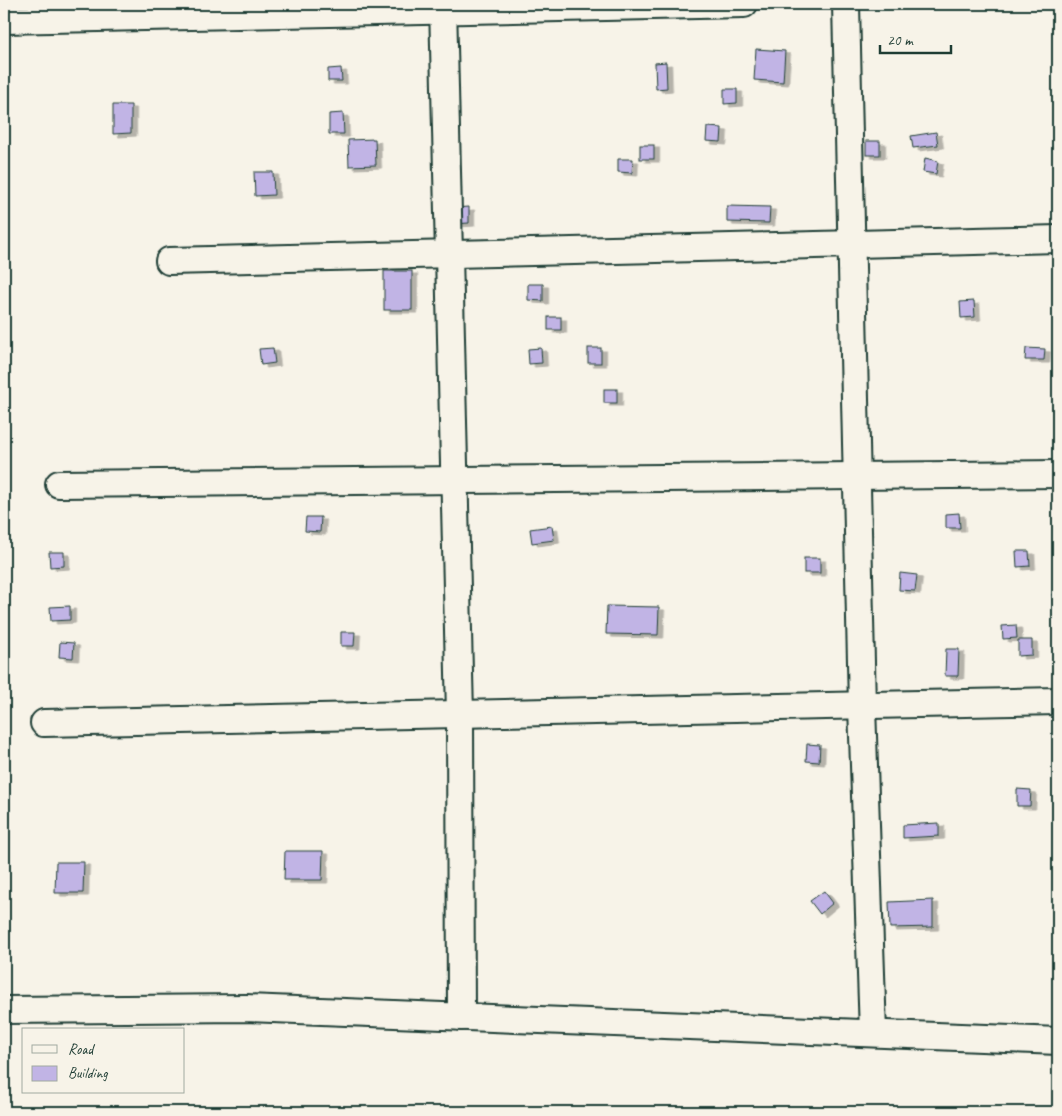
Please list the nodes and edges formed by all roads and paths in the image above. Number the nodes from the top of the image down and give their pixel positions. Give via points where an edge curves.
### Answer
1 (744, 4) edge
2 (846, 4) edge
3 (443, 7) edge
4 (4, 20) edge
5 (1058, 239) edge
6 (852, 244) junction
7 (449, 254) junction
8 (169, 261) dead end
9 (1058, 474) edge
10 (857, 476) junction
11 (454, 480) junction
12 (59, 484) dead end
13 (1058, 702) edge
14 (862, 706) junction
15 (460, 714) junction
16 (44, 723) dead end
17 (4, 1010) edge
18 (461, 1017) junction
19 (873, 1033) junction
20 (1058, 1041) edge

1 - 3 street
2 - 6 street
3 - 4 street
3 - 7 street
5 - 6 street
6 - 7 street
6 - 10 street
7 - 8 street
7 - 11 street
9 - 10 street
10 - 11 street
10 - 14 street
11 - 12 street
11 - 15 street
13 - 14 street
14 - 15 street
14 - 19 street
15 - 16 street
15 - 18 street
17 - 18 street via 246,1008
18 - 19 street
19 - 20 street

